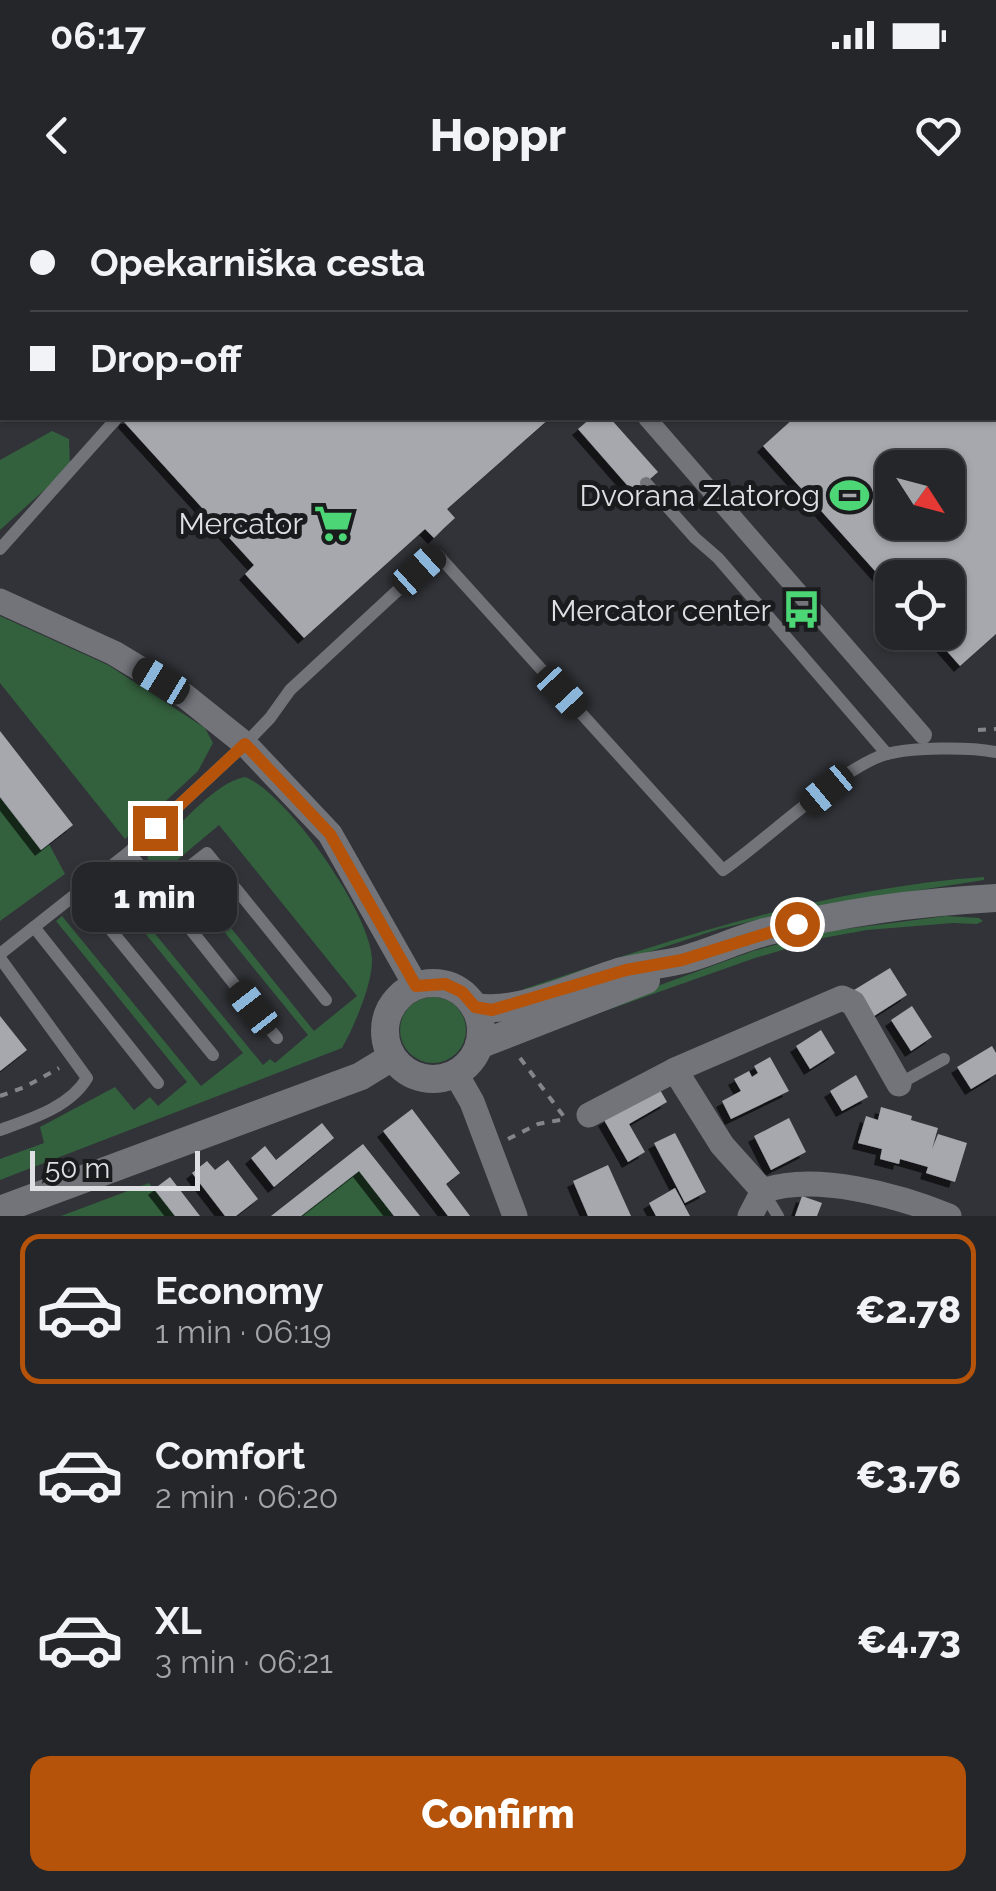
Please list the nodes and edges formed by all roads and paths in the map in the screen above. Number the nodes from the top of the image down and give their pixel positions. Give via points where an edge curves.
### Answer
1 (115, 420) edge
2 (649, 420) edge
3 (646, 482) dead end
4 (0, 550) edge
5 (0, 601) edge
6 (923, 734) dead end
7 (245, 744) junction
8 (996, 752) edge
9 (886, 754) junction
10 (129, 852) junction
11 (159, 890) junction
12 (79, 891) junction
13 (996, 898) edge
14 (34, 927) junction
15 (0, 956) edge
16 (682, 960) junction
17 (416, 986) junction
18 (326, 1000) dead end
19 (475, 1007) junction
20 (276, 1038) dead end
21 (479, 1044) junction
22 (511, 1046) dead end
23 (213, 1055) dead end
24 (392, 1057) junction
25 (76, 1058) junction
26 (944, 1059) dead end
27 (675, 1070) junction
28 (456, 1074) junction
29 (158, 1083) dead end
30 (899, 1084) joint
31 (0, 1096) edge
32 (578, 1117) junction
33 (0, 1130) edge
34 (504, 1140) dead end
35 (763, 1191) junction
36 (0, 1210) edge
37 (515, 1216) edge
38 (750, 1216) edge
39 (778, 1216) edge
40 (949, 1216) edge

1 - 4 lane
2 - 6 street
3 - 9 lane
5 - 7 street via 114,653 185,696
7 - 9 lane via 290,690 437,554 723,870
7 - 10 lane
7 - 17 street via 330,834
8 - 9 lane
10 - 11 lane
10 - 12 lane
11 - 18 lane via 208,853
11 - 20 lane
12 - 14 lane
12 - 23 lane
13 - 16 street via 829,917
14 - 15 lane
14 - 29 lane
15 - 25 lane
16 - 19 street via 512,1006
16 - 21 street via 632,988
17 - 19 street via 445,984
17 - 24 street via 401,994 387,1016
19 - 21 street
21 - 28 street
22 - 32 path
24 - 28 street via 420,1078
24 - 36 street via 361,1076
25 - 31 path
25 - 33 lane via 87,1078 79,1092
26 - 30 lane
27 - 30 street via 842,998 853,1003
27 - 32 street
27 - 35 street via 722,1145
28 - 37 street
32 - 34 path via 538,1124
35 - 38 street
35 - 39 lane
35 - 40 street via 792,1184 852,1189 902,1197

